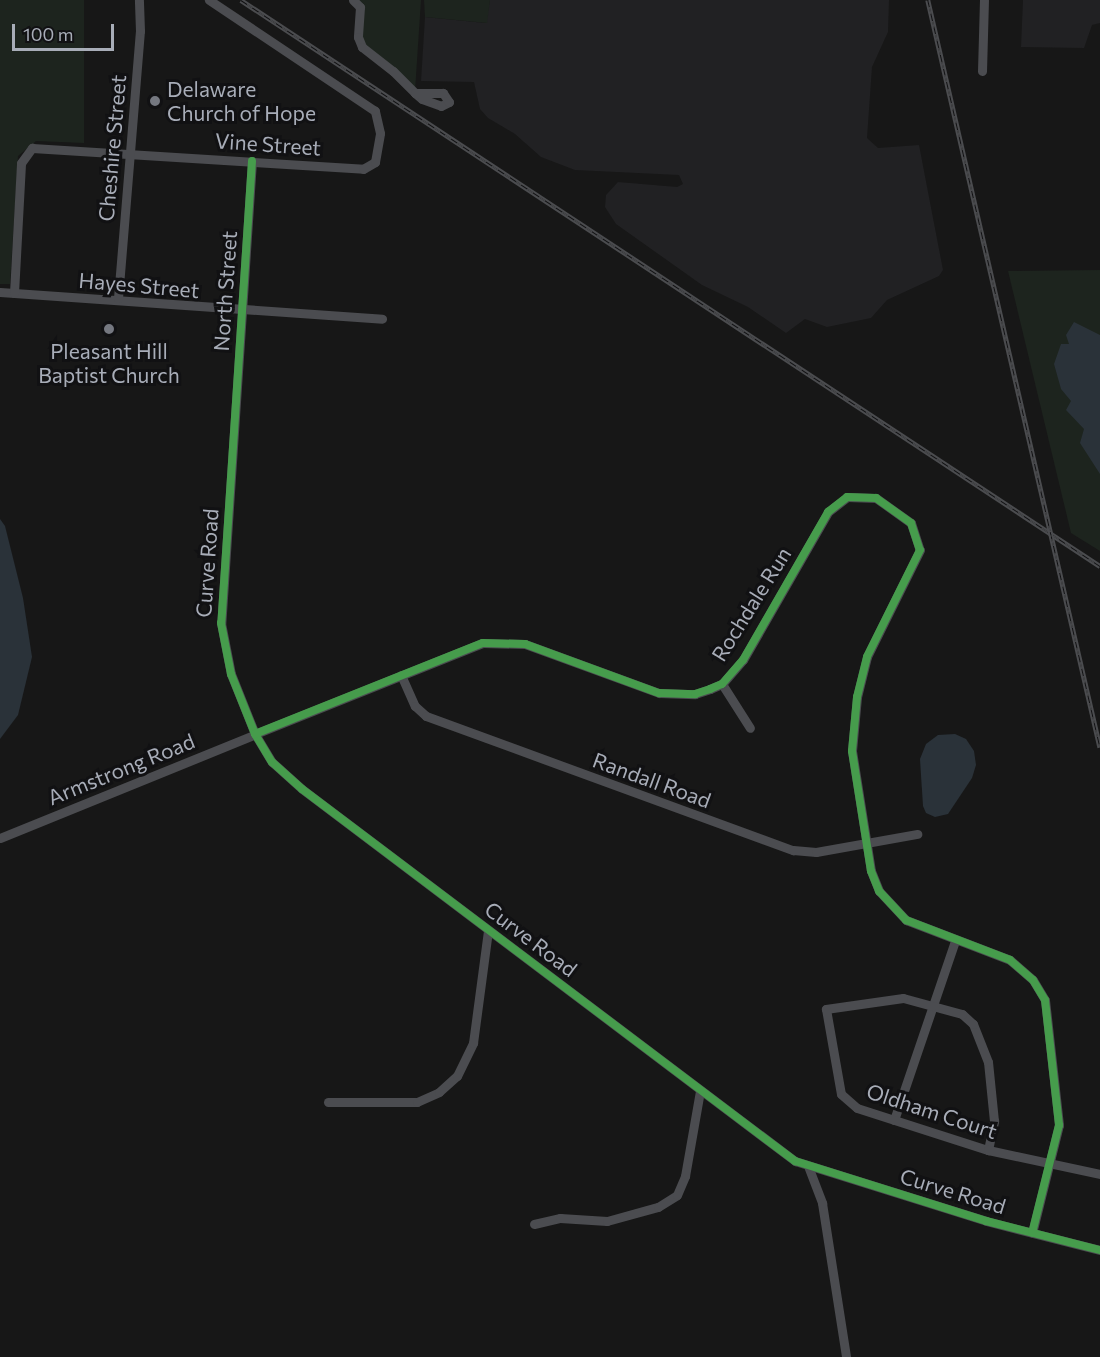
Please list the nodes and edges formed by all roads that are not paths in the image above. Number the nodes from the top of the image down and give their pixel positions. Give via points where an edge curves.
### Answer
1 (139, 0) edge
2 (209, 0) edge
3 (353, 0) edge
4 (984, 0) edge
5 (982, 72) dead end
6 (415, 93) dead end
7 (128, 153) junction
8 (252, 161) junction
9 (0, 292) edge
10 (14, 293) junction
11 (118, 298) junction
12 (241, 312) junction
13 (382, 320) dead end
14 (234, 424) joint
15 (401, 675) junction
16 (722, 684) junction
17 (750, 728) dead end
18 (256, 734) junction
19 (917, 834) dead end
20 (0, 838) edge
21 (866, 843) junction
22 (488, 930) junction
23 (955, 941) junction
24 (933, 1006) junction
25 (700, 1091) junction
26 (328, 1101) dead end
27 (894, 1120) junction
28 (987, 1150) junction
29 (1051, 1165) junction
30 (808, 1166) junction
31 (1100, 1174) edge
32 (534, 1224) dead end
33 (1032, 1233) junction
34 (1100, 1250) edge
35 (846, 1357) edge

1 - 7 street, Cheshire Street via 140,31
2 - 8 street, Vine Street via 372,109 378,117 375,162 363,169
3 - 6 street via 360,7 359,43
4 - 5 street
7 - 8 street, Vine Street
7 - 10 street, Vine Street via 41,147 28,150 21,164
7 - 11 street, Cheshire Street
8 - 12 street, North Street
9 - 10 street, Hayes Street
10 - 11 street, Hayes Street
11 - 12 street, Hayes Street
12 - 13 street, Hayes Street
12 - 14 street, North Street
14 - 18 street, Curve Road via 221,634 231,675
15 - 16 street, Rochdale Run via 483,643 502,642 525,644 659,693 695,694
15 - 18 street, Rochdale Run
15 - 21 street, Randall Road via 415,706 426,716 757,838 806,852
16 - 17 street
16 - 21 street, Rochdale Run via 743,660 836,503 847,497 876,498 911,523 920,550 916,564 887,612 867,657 857,697 852,751
18 - 20 street, Armstrong Road
18 - 22 street, Curve Road via 266,753 286,775
19 - 21 street, Randall Road
21 - 23 street, Rochdale Run via 874,881 887,902 917,927
22 - 25 street, Curve Road
22 - 26 street via 473,1043 457,1076 439,1092 411,1103
23 - 24 street
23 - 29 street, Rochdale Run via 994,953 1022,969 1045,1000 1059,1125
24 - 27 street
24 - 27 street, Oldham Court via 903,998 826,1009 841,1094 857,1108
24 - 28 street via 962,1014 982,1040 994,1121
25 - 30 street, Curve Road via 795,1161
25 - 32 street via 685,1176 677,1195 658,1207 607,1221 560,1218
27 - 28 street, Oldham Court
28 - 29 street, Oldham Court
29 - 31 street, Oldham Court
29 - 33 street, Rochdale Run
30 - 33 street, Curve Road
30 - 35 street via 822,1203
33 - 34 street, Curve Road

